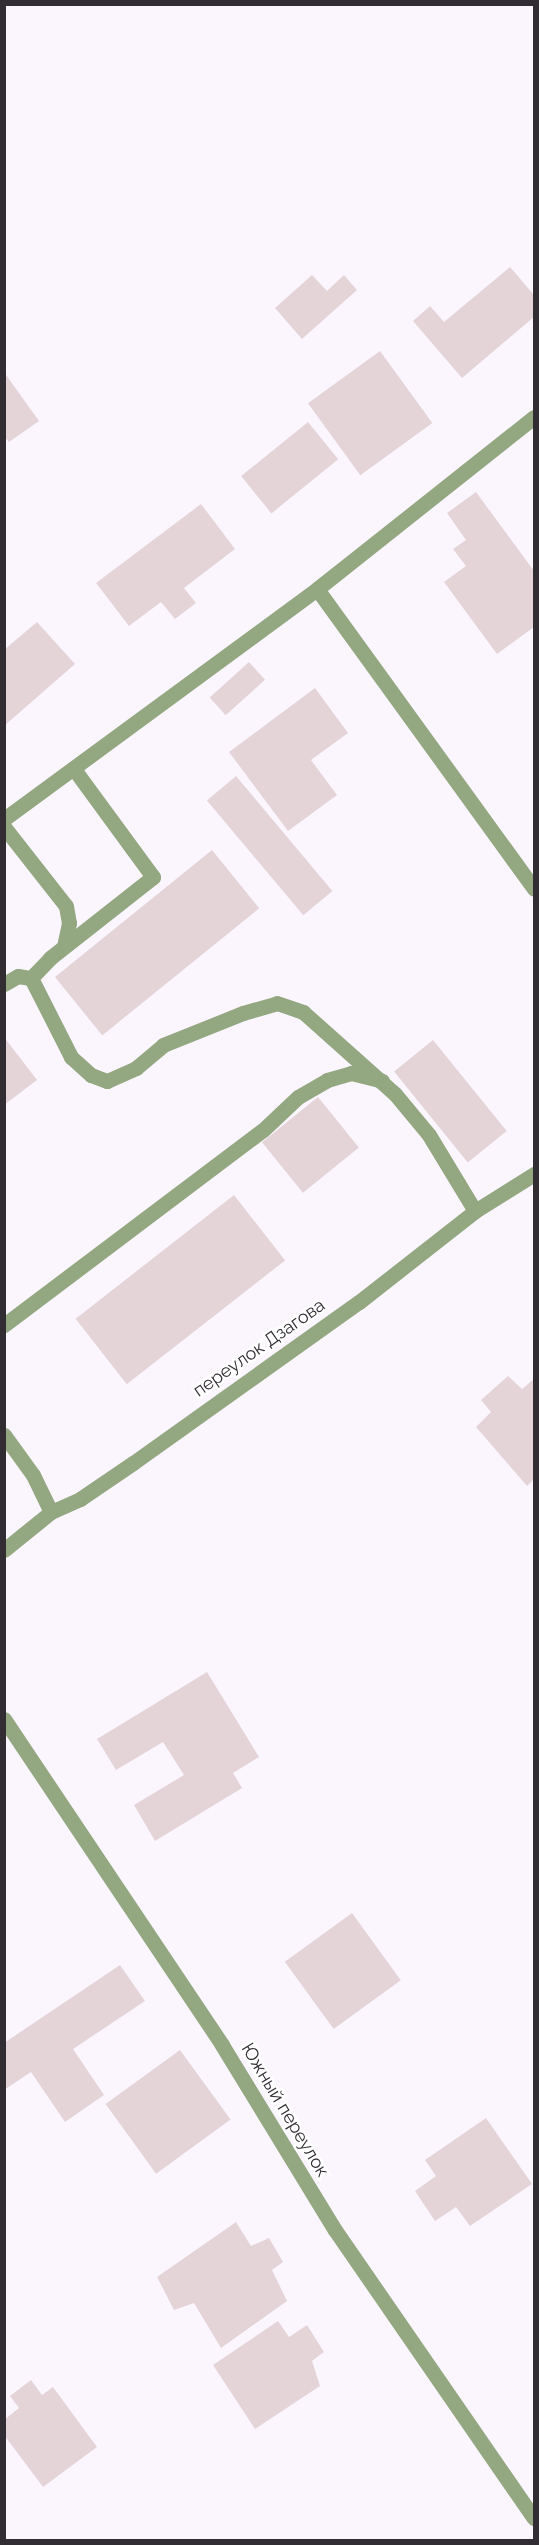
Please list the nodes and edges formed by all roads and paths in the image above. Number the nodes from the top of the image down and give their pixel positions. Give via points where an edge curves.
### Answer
1 (534, 417) edge
2 (317, 589) junction
3 (74, 769) junction
4 (4, 819) edge
5 (4, 826) edge
6 (534, 889) edge
7 (64, 946) junction
8 (31, 978) junction
9 (4, 984) edge
10 (382, 1081) junction
11 (534, 1174) edge
12 (475, 1211) junction
13 (4, 1325) edge
14 (4, 1435) edge
15 (51, 1512) junction
16 (4, 1550) edge
17 (4, 1719) edge
18 (534, 2518) edge

1 - 2 street
2 - 3 street
2 - 6 street
3 - 4 street
3 - 7 street via 153,877
5 - 7 street via 66,906 69,923
7 - 8 street
8 - 9 street via 18,976
8 - 10 street via 70,1057 91,1075 107,1081 136,1068 163,1045 277,1003 303,1012
10 - 12 street via 429,1135
10 - 13 street via 351,1073 327,1080 298,1097 263,1131
11 - 12 street, переулок Дзагова
12 - 15 street, переулок Дзагова via 359,1302 133,1463 80,1499
14 - 15 street via 33,1475
15 - 16 street, переулок Дзагова
17 - 18 street, Южный переулок via 222,2045 335,2230

